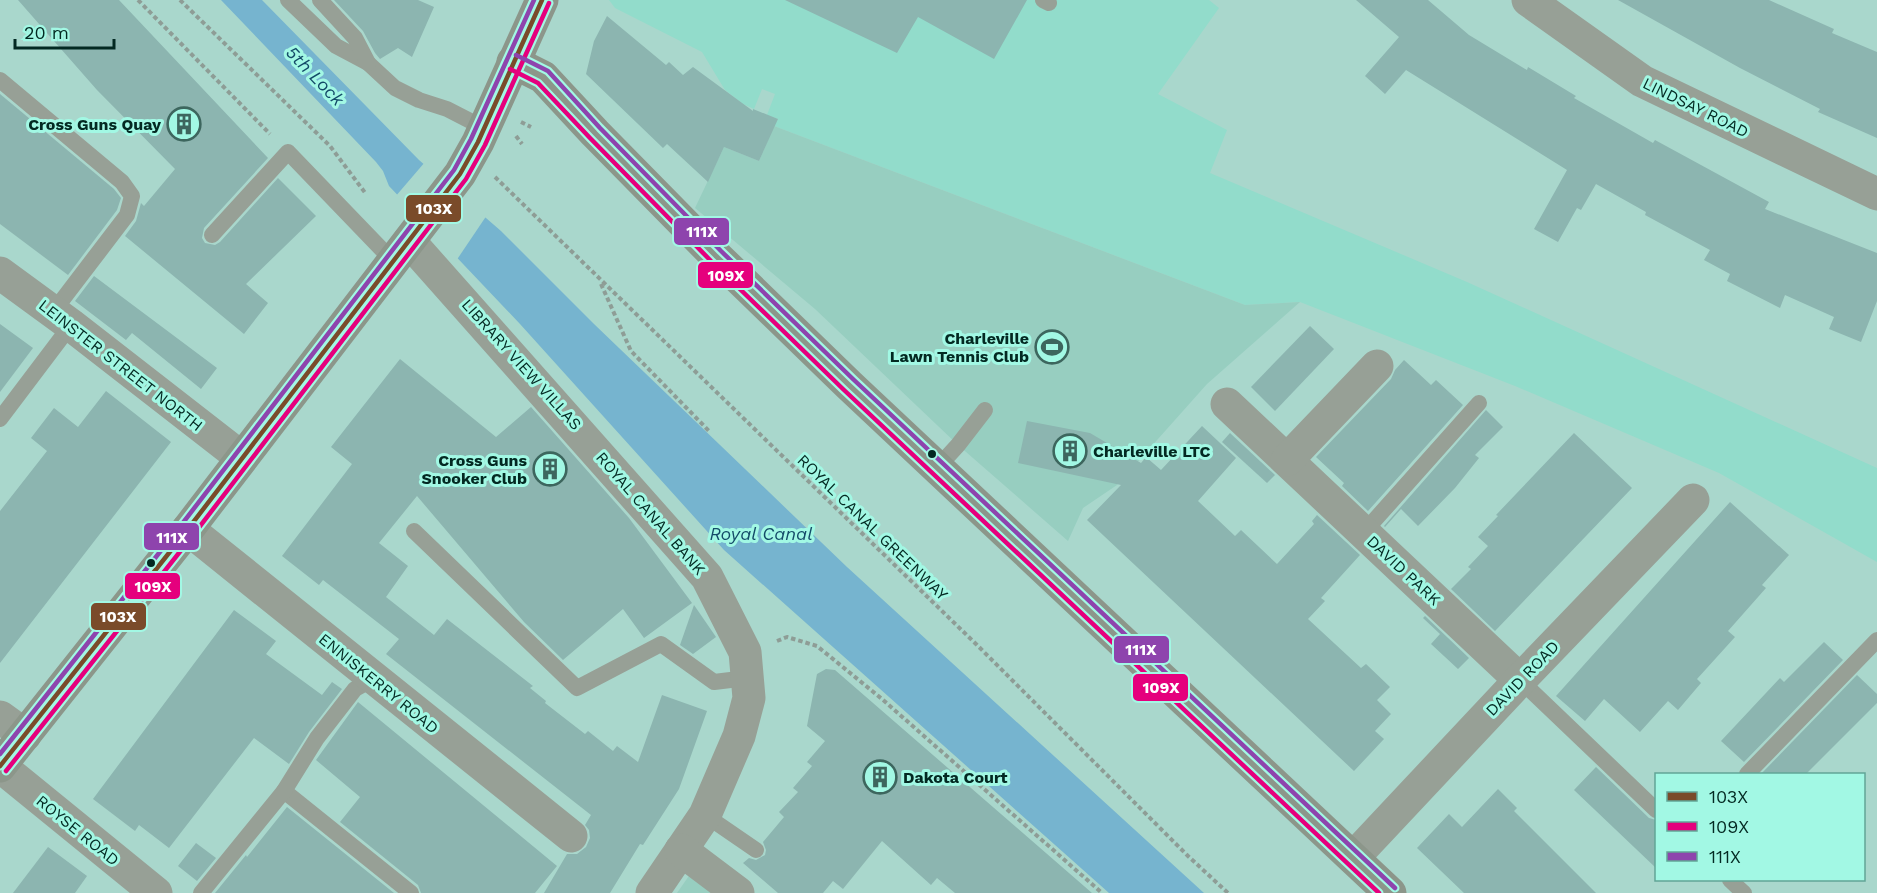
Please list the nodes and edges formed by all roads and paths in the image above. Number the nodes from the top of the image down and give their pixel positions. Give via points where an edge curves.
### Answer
1 (138, 0) edge
2 (180, 0) edge
3 (288, 0) edge
4 (320, 0) edge
5 (542, 0) edge
6 (1528, 0) edge
7 (513, 62) junction
8 (368, 63) junction
9 (0, 80) edge
10 (260, 124) dead end
11 (484, 128) junction
12 (499, 180) dead end
13 (1877, 194) edge
14 (370, 198) dead end
15 (212, 235) dead end
16 (400, 251) junction
17 (0, 273) edge
18 (600, 281) junction
19 (62, 318) junction
20 (1377, 366) dead end
21 (1479, 403) dead end
22 (1227, 404) dead end
23 (985, 410) dead end
24 (0, 419) edge
25 (710, 431) dead end
26 (242, 458) junction
27 (1287, 460) junction
28 (937, 468) junction
29 (1693, 500) dead end
30 (188, 529) junction
31 (414, 531) dead end
32 (1364, 532) junction
33 (1877, 640) edge
34 (746, 665) junction
35 (373, 679) junction
36 (1520, 680) junction
37 (12, 726) edge
38 (0, 766) edge
39 (1747, 773) edge
40 (284, 791) junction
41 (1655, 809) edge
42 (705, 815) junction
43 (571, 836) dead end
44 (681, 850) junction
45 (756, 850) dead end
46 (1353, 858) junction
47 (1732, 881) edge
48 (156, 893) edge
49 (201, 893) edge
50 (411, 893) edge
51 (652, 893) edge
52 (738, 893) edge
53 (1102, 893) edge
54 (1228, 893) edge
55 (1390, 893) edge
56 (1744, 893) edge

1 - 10 path
2 - 14 path via 330,146
3 - 8 lane via 336,46
4 - 8 lane via 355,38
5 - 7 street
6 - 13 street, LINDSAY ROAD via 1642,81
7 - 11 street
7 - 28 street via 543,76 716,256
8 - 11 lane via 395,88
9 - 19 lane via 122,182 132,196 127,215
11 - 16 street via 460,174
12 - 18 path, ROYAL CANAL GREENWAY
15 - 16 lane via 288,152
16 - 26 street
16 - 34 street, ROYAL CANAL BANK via 666,528 707,577
17 - 19 street, LEINSTER STREET NORTH
18 - 25 path via 631,351
18 - 54 path, ROYAL CANAL GREENWAY
19 - 24 lane
19 - 26 street, LEINSTER STREET NORTH
20 - 27 street
21 - 32 lane
22 - 27 street, DAVID PARK
23 - 28 lane
26 - 30 street
27 - 32 street, DAVID PARK
28 - 46 street
29 - 36 street, DAVID ROAD
30 - 35 street, ENNISKERRY ROAD
30 - 37 street
31 - 34 lane via 577,688 661,644 714,682
32 - 36 street, DAVID PARK
33 - 39 lane
34 - 42 street, ROYAL CANAL BANK via 749,699 739,736
34 - 53 path via 787,637 817,646
35 - 40 lane via 354,688
35 - 43 street, ENNISKERRY ROAD
36 - 41 lane
36 - 46 street, DAVID ROAD
37 - 38 street
38 - 48 street, ROYSE ROAD
40 - 49 lane
40 - 50 lane
42 - 44 street, ROYAL CANAL BANK
42 - 45 lane
44 - 51 street, ROYAL CANAL BANK
44 - 52 street
46 - 55 street
47 - 56 lane

